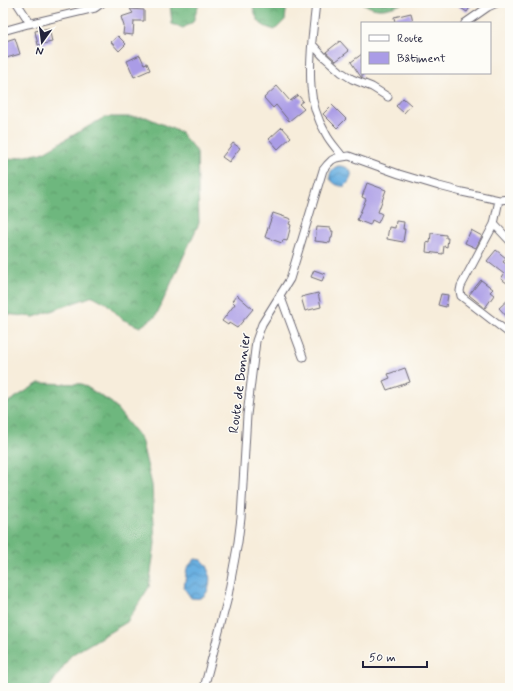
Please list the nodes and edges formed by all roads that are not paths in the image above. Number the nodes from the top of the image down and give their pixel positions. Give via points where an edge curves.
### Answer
1 (17, 3) edge
2 (102, 3) edge
3 (316, 3) edge
4 (496, 3) edge
5 (466, 22) edge
6 (30, 23) junction
7 (3, 31) edge
8 (312, 44) junction
9 (388, 97) dead end
10 (342, 156) junction
11 (510, 199) edge
12 (499, 200) junction
13 (494, 224) junction
14 (510, 241) edge
15 (280, 295) junction
16 (510, 334) edge
17 (303, 357) dead end
18 (204, 688) edge

1 - 6 street
2 - 6 street via 95,8
3 - 8 street
4 - 5 street
6 - 7 street
8 - 9 street via 341,72
8 - 10 street via 313,100 326,135
10 - 12 street via 349,156 439,186
10 - 15 street, Route de Bonnier via 332,160 323,170 290,279
11 - 12 street
12 - 13 street
13 - 14 street
13 - 16 street via 460,286 460,294
15 - 17 street
15 - 18 street, Route de Bonnier via 262,324 256,341 247,415 238,542 227,600

